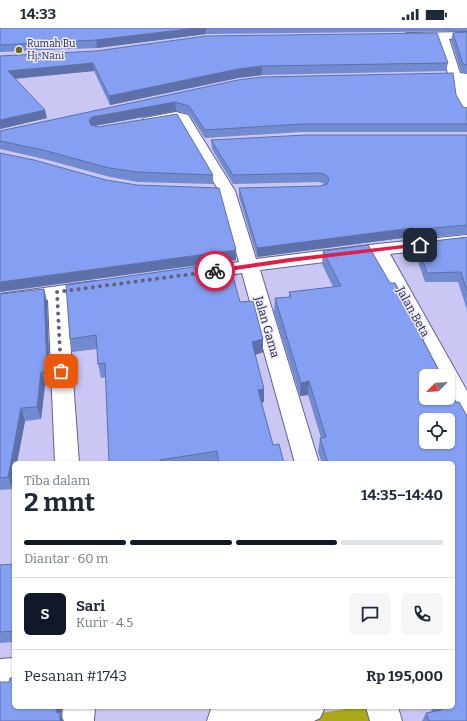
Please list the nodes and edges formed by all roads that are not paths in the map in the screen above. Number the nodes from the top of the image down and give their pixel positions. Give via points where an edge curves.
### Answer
1 (448, 33) edge
2 (467, 35) edge
3 (394, 37) edge
4 (439, 76) edge
5 (460, 77) edge
6 (467, 112) edge
7 (138, 123) edge
8 (218, 143) edge
9 (200, 145) junction
10 (208, 191) edge
11 (235, 191) junction
12 (467, 240) edge
13 (378, 249) junction
14 (250, 265) junction
15 (184, 275) edge
16 (108, 285) edge
17 (57, 292) junction
18 (0, 300) edge
19 (444, 369) edge
20 (455, 389) edge
21 (467, 412) edge
22 (67, 461) edge
23 (306, 461) edge
24 (12, 674) edge
25 (0, 675) edge
26 (78, 709) edge
27 (297, 709) edge
28 (383, 709) edge
29 (78, 721) edge
30 (223, 721) edge
31 (386, 721) edge

1 - 2 street
1 - 3 street
1 - 5 street
4 - 5 street
5 - 6 street via 462,103
7 - 9 street, Jalan Gama via 183,118
8 - 9 street
9 - 11 street, Jalan Gama
10 - 11 street
11 - 14 street, Jalan Gama
12 - 13 street
13 - 14 street
13 - 19 street, Jalan Beta
14 - 15 street
14 - 23 street, Jalan Gama
16 - 17 street
17 - 18 street
17 - 22 street
20 - 21 street, Jalan Beta
24 - 25 street
26 - 29 street
27 - 30 street
28 - 31 street

